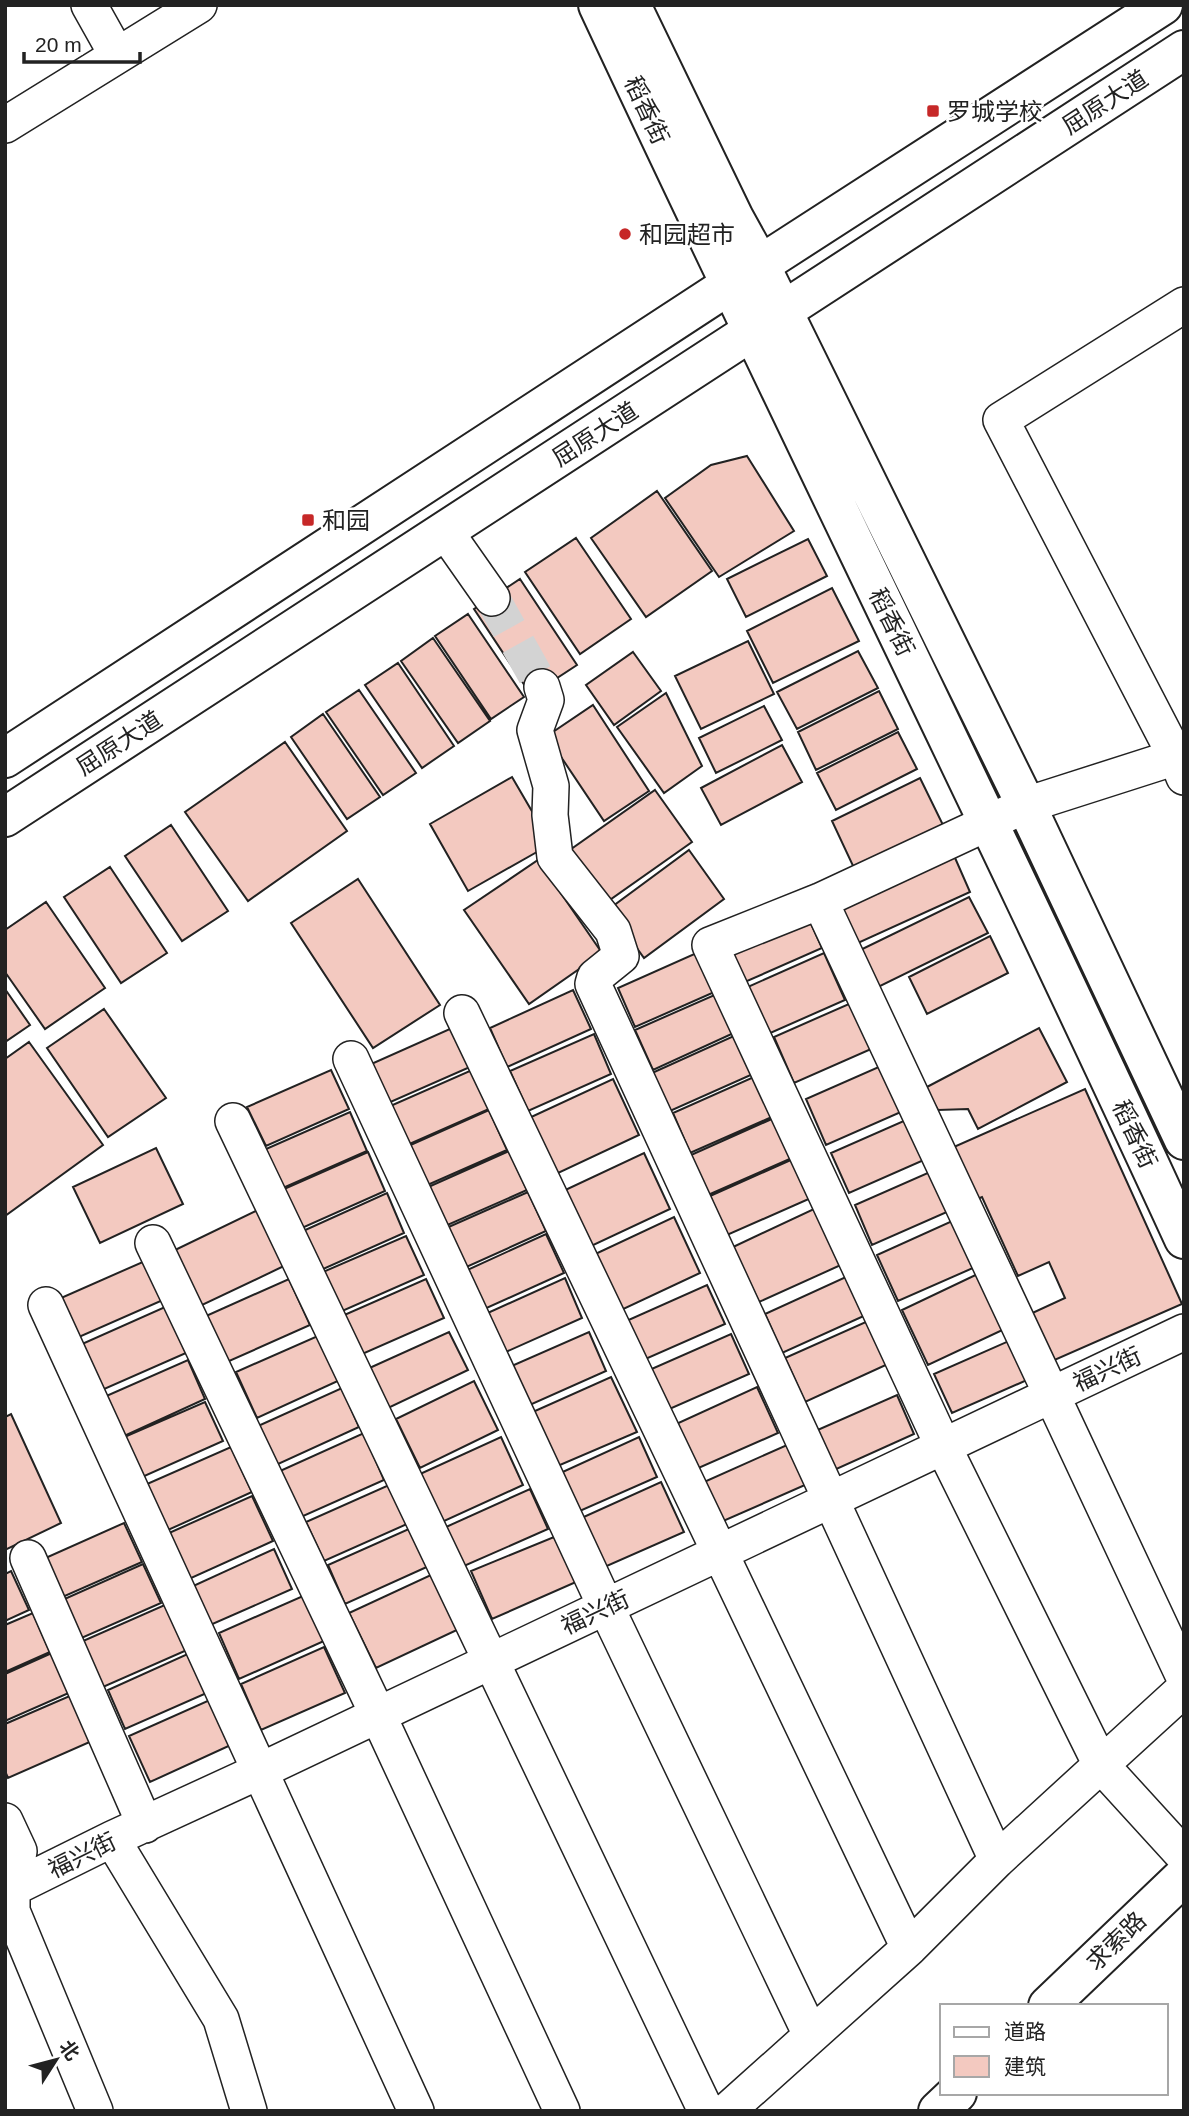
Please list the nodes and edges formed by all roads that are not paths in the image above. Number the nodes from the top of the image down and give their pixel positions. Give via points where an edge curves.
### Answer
1 (89, 5) edge
2 (198, 5) edge
3 (598, 5) edge
4 (631, 5) edge
5 (1163, 5) edge
6 (1184, 50) edge
7 (117, 55) junction
8 (5, 125) edge
9 (745, 275) junction
10 (1184, 305) edge
11 (766, 322) junction
12 (445, 531) junction
13 (492, 598) tunnel mouth
14 (542, 687) tunnel mouth
15 (5, 758) edge
16 (1181, 762) edge
17 (1026, 805) junction
18 (5, 817) edge
19 (988, 823) junction
20 (820, 901) junction
21 (463, 1013) dead end
22 (351, 1059) dead end
23 (233, 1121) dead end
24 (1183, 1135) edge
25 (1144, 1153) junction
26 (1184, 1240) edge
27 (153, 1243) dead end
28 (46, 1306) dead end
29 (1184, 1332) edge
30 (1051, 1395) junction
31 (943, 1446) junction
32 (830, 1500) junction
33 (719, 1553) junction
34 (28, 1558) dead end
35 (606, 1607) junction
36 (492, 1661) junction
37 (1184, 1677) edge
38 (1184, 1689) edge
39 (378, 1714) junction
40 (1101, 1765) junction
41 (260, 1771) junction
42 (5, 1821) edge
43 (145, 1825) junction
44 (111, 1839) junction
45 (1184, 1857) edge
46 (997, 1860) junction
47 (1184, 1877) edge
48 (9, 1890) edge
49 (909, 1948) junction
50 (1050, 2004) edge
51 (811, 2035) junction
52 (955, 2095) edge
53 (95, 2111) edge
54 (249, 2111) edge
55 (416, 2111) edge
56 (562, 2111) edge
57 (706, 2111) edge
58 (727, 2111) edge
59 (939, 2111) edge

1 - 7 street
2 - 7 street
3 - 9 street, 稻香街
4 - 9 street via 734,218
5 - 9 street, 屈原大道
6 - 11 street, 屈原大道
7 - 8 street
9 - 11 street, 稻香街
9 - 15 street, 屈原大道
10 - 16 street via 1001,420
11 - 12 street, 屈原大道
11 - 17 street
11 - 19 street, 稻香街
12 - 13 street
12 - 18 street, 屈原大道
14 - 32 street via 546,700 535,730 551,786 555,858 613,931 621,956 595,977 593,984
16 - 17 street
17 - 19 street
17 - 24 street
19 - 20 street
19 - 25 street, 稻香街
20 - 30 street
20 - 31 street via 710,945
21 - 33 street
22 - 35 street
23 - 36 street
24 - 25 street
25 - 26 street, 稻香街
27 - 39 street
28 - 41 street
29 - 30 street, 福兴街
30 - 31 street, 福兴街
30 - 37 street
31 - 32 street, 福兴街
31 - 40 street
32 - 33 street, 福兴街
32 - 46 street
33 - 35 street, 福兴街
33 - 49 street
34 - 43 street
35 - 36 street, 福兴街
35 - 51 street
36 - 39 street, 福兴街
36 - 57 street
38 - 40 street
39 - 41 street, 福兴街
39 - 56 street
40 - 45 street
40 - 46 street
41 - 43 street, 福兴街
41 - 55 street
42 - 48 street via 19,1851
43 - 44 street, 福兴街
44 - 48 street, 福兴街
44 - 54 street via 221,2019
46 - 49 street
47 - 50 street, 求索路
48 - 53 street via 12,1911
49 - 51 street
51 - 58 street
52 - 59 street

